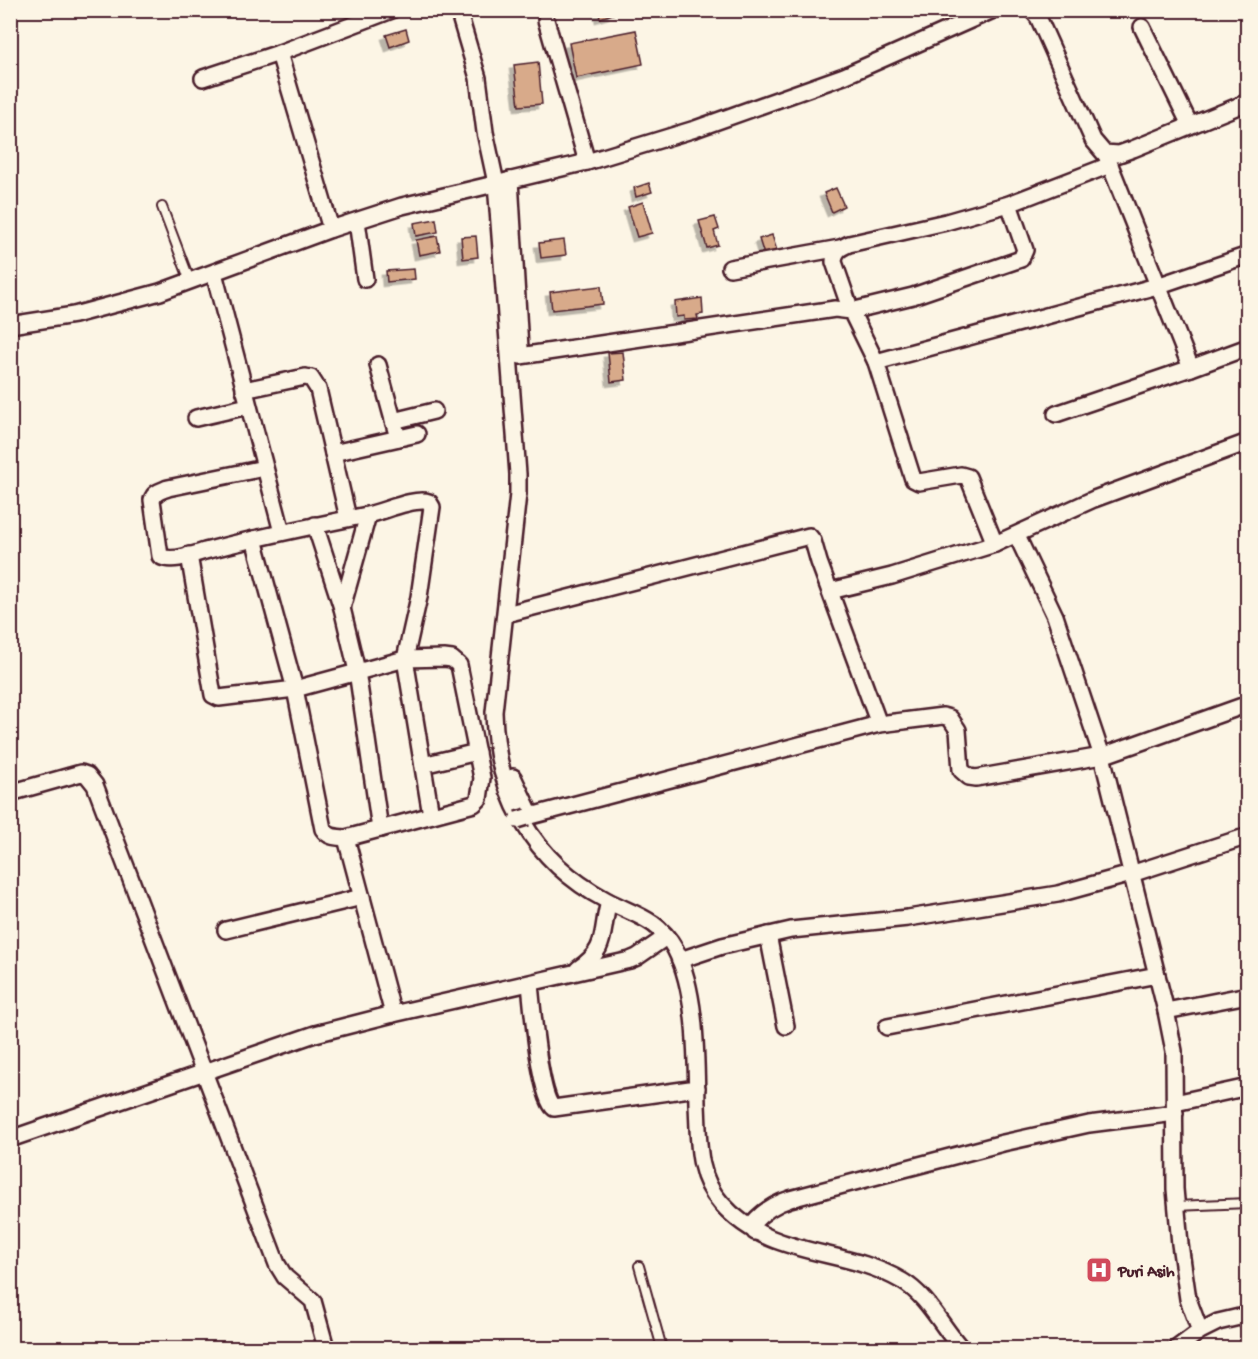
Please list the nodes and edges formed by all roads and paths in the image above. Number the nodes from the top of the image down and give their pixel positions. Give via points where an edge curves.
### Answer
1 (392, 10) edge
2 (458, 10) edge
3 (993, 10) edge
4 (1032, 10) edge
5 (546, 20) dead end
6 (1142, 27) dead end
7 (279, 53) junction
8 (202, 78) dead end
9 (1248, 102) edge
10 (1190, 125) junction
11 (1107, 159) junction
12 (587, 162) junction
13 (503, 182) junction
14 (1009, 204) junction
15 (162, 207) dead end
16 (357, 220) junction
17 (331, 229) junction
18 (840, 248) junction
19 (1248, 255) edge
20 (730, 268) dead end
21 (214, 273) junction
22 (365, 279) dead end
23 (191, 282) junction
24 (1157, 286) junction
25 (851, 311) junction
26 (10, 325) edge
27 (1248, 347) edge
28 (520, 356) junction
29 (876, 362) junction
30 (378, 364) dead end
31 (1191, 368) junction
32 (244, 390) junction
33 (248, 406) junction
34 (434, 411) dead end
35 (1056, 414) dead end
36 (196, 418) dead end
37 (393, 421) junction
38 (417, 434) dead end
39 (398, 438) junction
40 (1248, 442) edge
41 (333, 453) junction
42 (264, 468) junction
43 (368, 515) junction
44 (348, 518) junction
45 (315, 525) junction
46 (282, 532) junction
47 (1017, 536) junction
48 (254, 539) junction
49 (995, 544) junction
50 (189, 555) junction
51 (831, 591) junction
52 (342, 608) junction
53 (510, 613) junction
54 (405, 659) junction
55 (357, 671) junction
56 (295, 689) junction
57 (1248, 704) edge
58 (879, 724) junction
59 (477, 752) junction
60 (1102, 756) junction
61 (423, 765) junction
62 (10, 793) edge
63 (431, 815) junction
64 (524, 818) junction
65 (380, 829) junction
66 (1248, 836) edge
67 (346, 838) junction
68 (1131, 874) junction
69 (362, 897) junction
70 (609, 902) junction
71 (226, 930) dead end
72 (768, 935) junction
73 (666, 937) junction
74 (680, 960) junction
75 (572, 974) junction
76 (1157, 975) junction
77 (530, 984) junction
78 (1248, 995) edge
79 (1166, 1011) junction
80 (393, 1014) junction
81 (786, 1026) dead end
82 (887, 1027) dead end
83 (204, 1072) junction
84 (1248, 1087) edge
85 (697, 1088) junction
86 (1175, 1108) junction
87 (10, 1138) edge
88 (1248, 1203) edge
89 (1176, 1206) junction
90 (756, 1223) junction
91 (639, 1266) dead end
92 (1248, 1315) edge
93 (1200, 1331) junction
94 (326, 1348) edge
95 (662, 1348) edge
96 (961, 1348) edge
97 (1177, 1348) edge

1 - 7 street
2 - 13 street via 478,78 485,132
3 - 12 street via 797,94
4 - 11 street via 1093,140
5 - 12 street
6 - 10 street
7 - 8 street
7 - 17 street
9 - 10 street
10 - 11 street
11 - 14 street
11 - 24 street
12 - 13 street
13 - 16 street
13 - 28 street
13 - 64 street via 518,494 496,687 495,740 504,779
14 - 18 street
14 - 25 street via 1025,250 1021,259 913,296
15 - 23 lane
16 - 17 street
16 - 22 street
17 - 21 street
18 - 20 street
18 - 25 street via 834,262
19 - 24 street
21 - 23 street
21 - 32 street
23 - 26 street via 74,315
24 - 29 street
24 - 31 street
25 - 28 street via 835,309
25 - 29 street
27 - 31 street
28 - 53 street via 524,457
29 - 49 street via 913,478 919,482 968,477
30 - 37 street
31 - 35 street
32 - 33 street
32 - 41 street via 311,378 318,389
33 - 36 street
33 - 42 street
34 - 37 street
37 - 39 street
38 - 39 street
39 - 41 street
40 - 47 street via 1094,499
41 - 44 street
42 - 46 street
42 - 50 street via 168,488 153,495 160,556 167,559
43 - 44 street
43 - 52 street
43 - 54 street via 419,501 429,502 432,507
44 - 45 street
45 - 46 street
45 - 52 street
46 - 48 street
47 - 49 street
47 - 60 street via 1055,616
48 - 50 street
48 - 56 street
49 - 51 street
50 - 56 street via 213,695 219,698
51 - 53 street via 809,536
51 - 58 street
52 - 55 street
53 - 64 street via 501,725 508,766
54 - 55 street
54 - 59 street via 444,658 459,665
54 - 61 street
55 - 56 street
55 - 65 street
56 - 67 street via 323,829 331,837
57 - 60 street
58 - 60 street via 950,718 958,730 961,770 969,777
58 - 64 street
59 - 61 street
59 - 63 street via 482,778 479,799 474,804
60 - 68 street
61 - 63 street
62 - 83 street via 81,773 96,785
63 - 65 street
64 - 70 street via 568,878
65 - 67 street
66 - 68 street
67 - 69 street
68 - 72 street via 1058,894 984,907
68 - 76 street
69 - 71 street
69 - 80 street
70 - 73 street via 646,918
70 - 75 street via 600,949
72 - 74 street
72 - 81 street
73 - 74 street
73 - 75 street via 638,957
74 - 85 street via 690,992
75 - 77 street
76 - 79 street
76 - 82 street
77 - 80 street
77 - 85 street via 540,1064 547,1098 554,1108
78 - 79 street
79 - 86 street via 1174,1051
80 - 83 street via 315,1034
83 - 87 street
83 - 94 street via 280,1270 313,1301
84 - 86 street
85 - 90 street via 700,1162 705,1178 735,1218
86 - 89 street
86 - 90 street via 1003,1143 790,1199 778,1203
88 - 89 lane
89 - 93 street via 1188,1299
90 - 96 street via 810,1252 872,1267 903,1281 925,1301
91 - 95 lane
92 - 93 street
93 - 97 street

